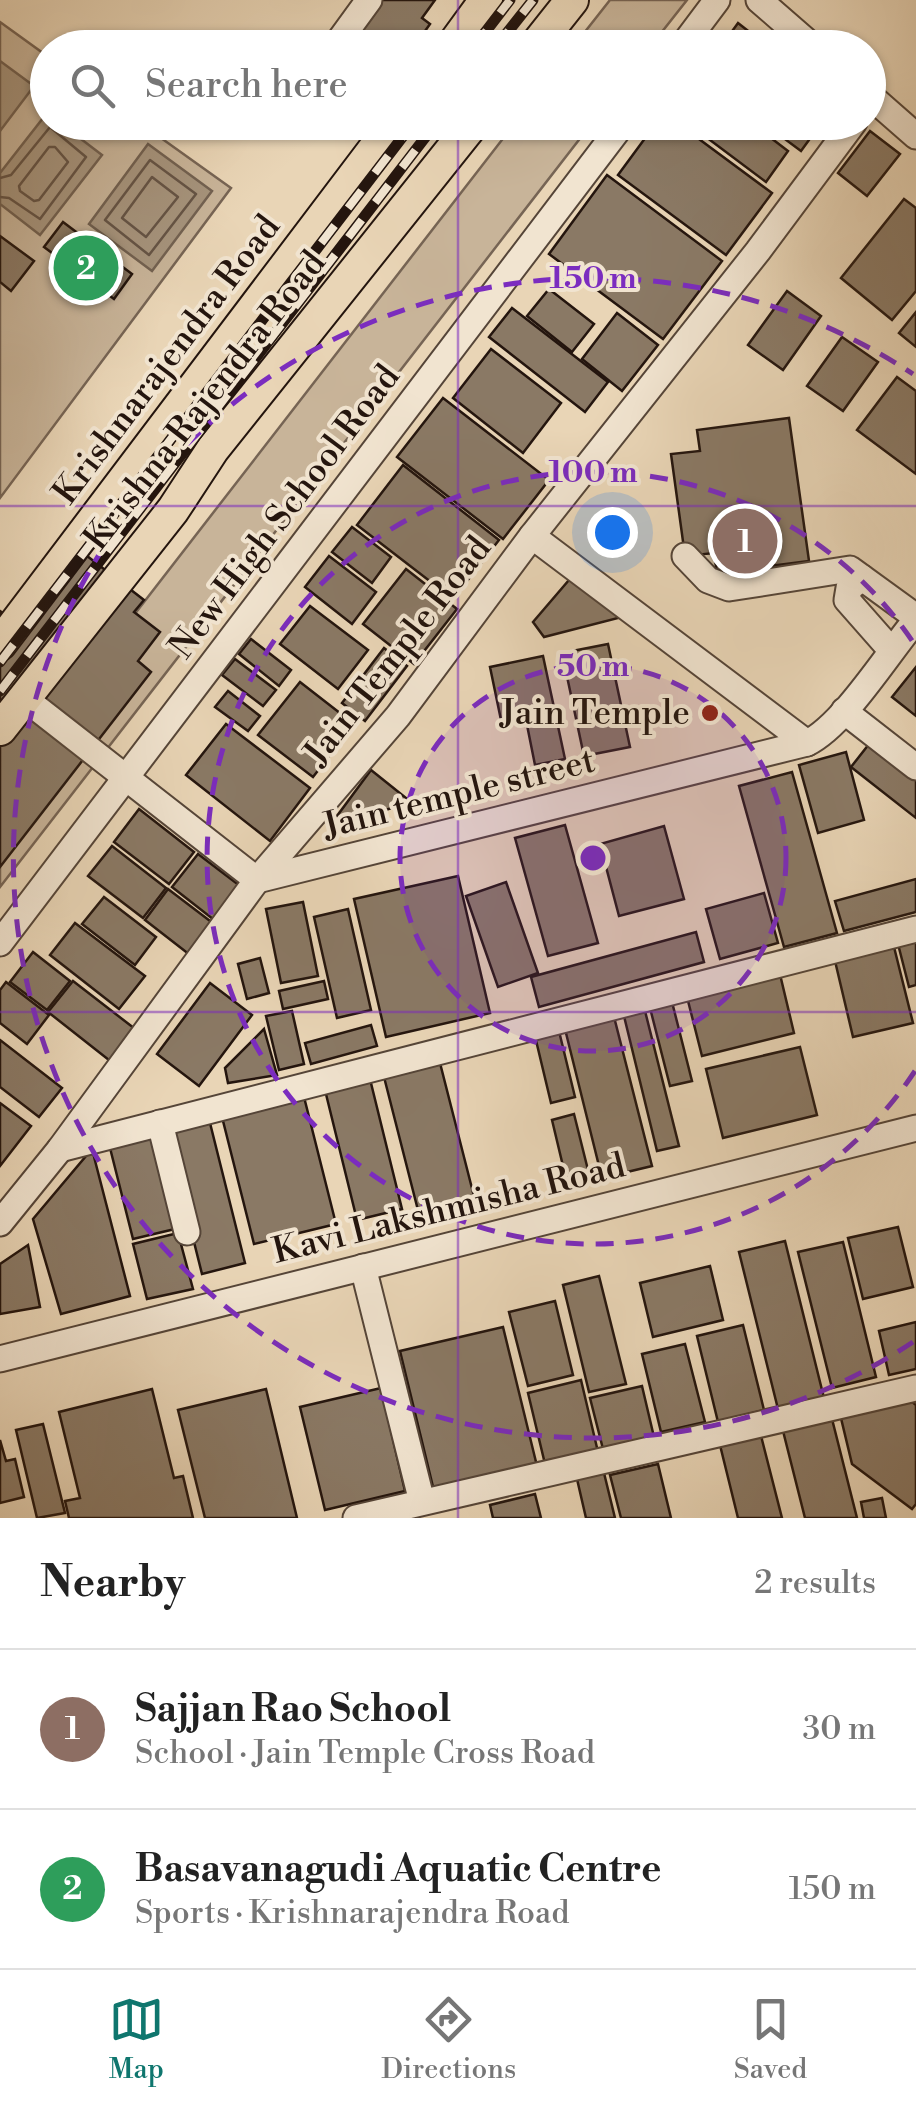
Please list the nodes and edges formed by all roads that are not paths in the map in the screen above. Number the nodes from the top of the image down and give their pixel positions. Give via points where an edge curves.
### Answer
1 (369, 0) edge
2 (486, 0) edge
3 (572, 0) edge
4 (717, 0) edge
5 (758, 0) edge
6 (347, 30) edge
7 (464, 30) edge
8 (548, 30) edge
9 (694, 30) edge
10 (793, 30) edge
11 (886, 111) edge
12 (916, 136) edge
13 (381, 140) edge
14 (460, 140) edge
15 (610, 140) edge
16 (841, 140) edge
17 (532, 536) junction
18 (686, 556) dead end
19 (862, 578) junction
20 (916, 619) edge
21 (0, 644) edge
22 (890, 650) junction
23 (24, 698) junction
24 (844, 711) junction
25 (0, 729) edge
26 (808, 743) junction
27 (916, 766) edge
28 (128, 779) junction
29 (257, 880) junction
30 (916, 929) edge
31 (0, 943) edge
32 (160, 1123) junction
33 (916, 1128) edge
34 (60, 1148) junction
35 (0, 1222) edge
36 (187, 1232) dead end
37 (363, 1267) junction
38 (0, 1358) edge
39 (916, 1388) edge
40 (422, 1502) junction
41 (356, 1518) edge

1 - 6 street
2 - 7 main road
3 - 8 main road
4 - 9 street
5 - 10 street
11 - 12 street
13 - 21 main road, Krishnarajendra Road
14 - 23 main road, Krishna Rajendra Road
15 - 28 street, New High School Road
16 - 17 street, Jain Temple Road
17 - 26 street
17 - 29 street, Jain Temple Road via 398,716
18 - 19 street via 708,580 729,588 850,570
19 - 20 street
19 - 22 street via 849,588 847,600
20 - 22 street, Jain temple street
22 - 24 street, Jain temple street
23 - 25 main road, Krishna Rajendra Road
23 - 28 street
24 - 26 street, Jain temple street
24 - 27 street
26 - 29 street, Jain temple street
28 - 29 street
28 - 31 street, New High School Road
29 - 34 street, Jain Temple Road
30 - 32 street
32 - 34 street
32 - 36 street
33 - 37 street, Kavi Lakshmisha Road
34 - 35 street, Jain Temple Road
37 - 38 street, Kavi Lakshmisha Road
37 - 40 street
39 - 40 street
40 - 41 street

